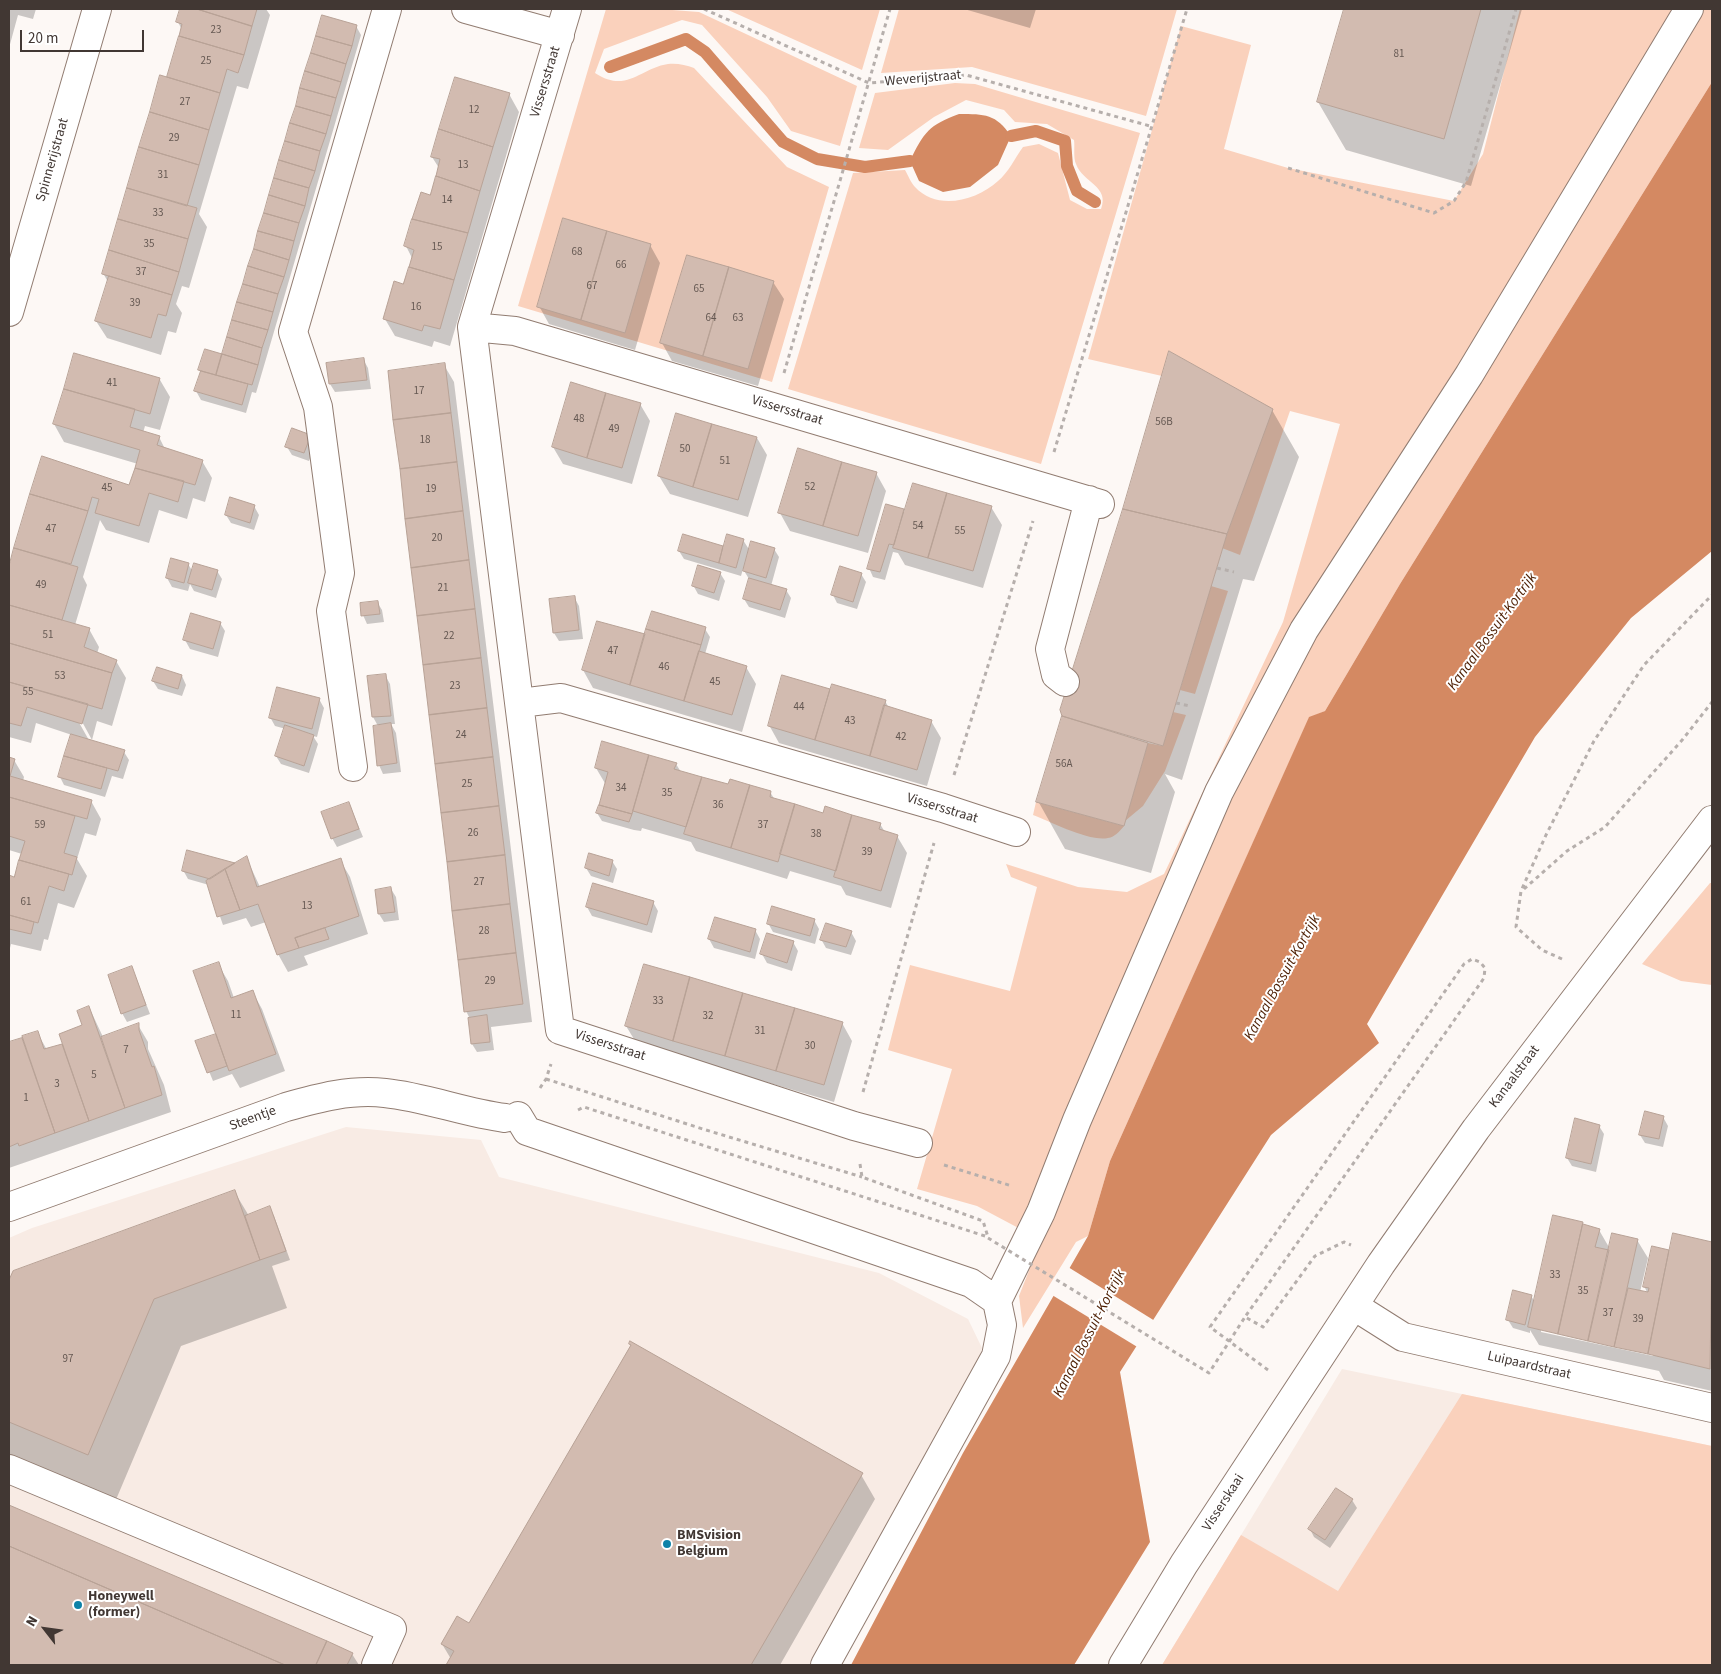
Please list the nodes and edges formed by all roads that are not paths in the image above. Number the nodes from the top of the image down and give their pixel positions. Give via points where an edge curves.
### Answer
1 (98, 9) edge
2 (387, 9) edge
3 (466, 9) edge
4 (567, 9) edge
5 (1689, 9) edge
6 (560, 35) junction
7 (9, 312) edge
8 (472, 327) junction
9 (1065, 682) dead end
10 (520, 703) junction
11 (353, 767) dead end
12 (1712, 820) edge
13 (1016, 832) dead end
14 (918, 1143) road end
15 (9, 1207) edge
16 (997, 1301) junction
17 (1354, 1306) junction
18 (1329, 1343) joint
19 (1712, 1408) edge
20 (9, 1469) edge
21 (376, 1665) edge
22 (825, 1665) edge
23 (1123, 1665) edge

1 - 7 street, Spinnerijstraat
2 - 11 street via 293,332 318,407 340,573 331,611
3 - 6 street
4 - 6 street, Vissersstraat
5 - 16 street via 1469,375 1304,630 1219,792 1077,1120 1047,1198
6 - 8 street, Vissersstraat
8 - 9 street, Vissersstraat via 515,331 1094,502 1050,649 1056,675
8 - 10 street, Vissersstraat
10 - 13 street, Vissersstraat via 561,698
10 - 14 street, Vissersstraat via 560,1030 854,1126
12 - 17 street, Kanaalstraat via 1476,1129
15 - 16 street, Steentje via 286,1107 324,1096 385,1093 512,1117 527,1131 971,1283
16 - 22 street via 1002,1325 996,1356
17 - 18 street, Kanaalstraat
17 - 19 street, Luipaardstraat via 1403,1337
18 - 23 street, Visserskaai via 1184,1564
20 - 21 street via 392,1629

